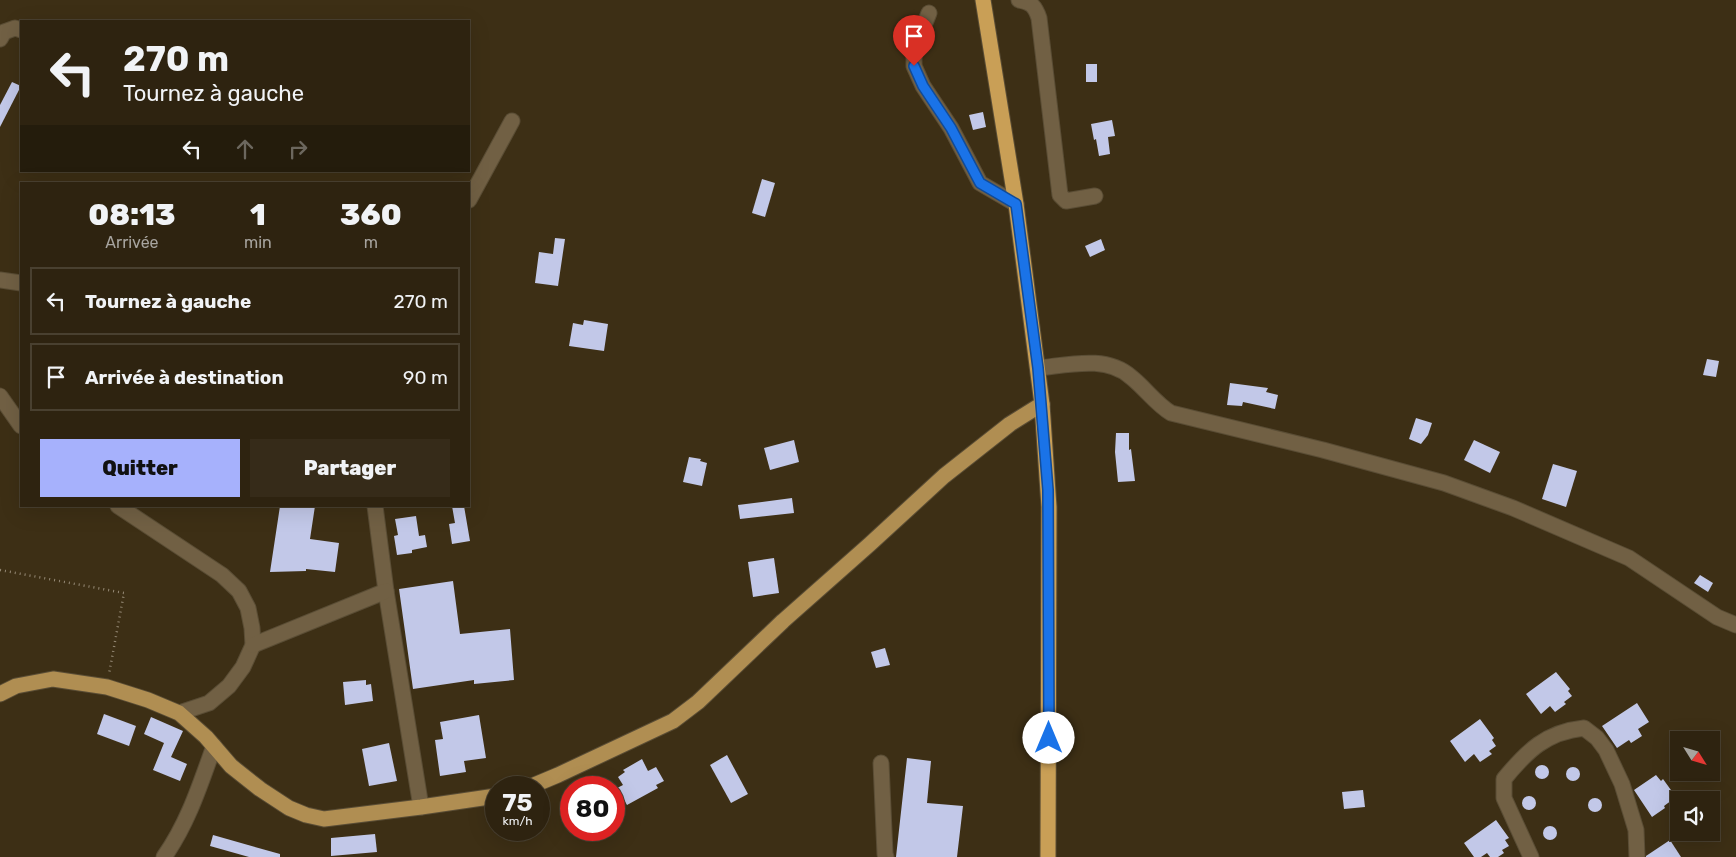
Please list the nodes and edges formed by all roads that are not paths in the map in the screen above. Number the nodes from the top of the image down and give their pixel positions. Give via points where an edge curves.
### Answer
1 (983, 0) edge
2 (1019, 0) edge
3 (929, 13) dead end
4 (20, 30) edge
5 (0, 40) edge
6 (512, 121) dead end
7 (1095, 196) dead end
8 (470, 198) edge
9 (1016, 204) junction
10 (0, 280) edge
11 (20, 283) edge
12 (1038, 368) junction
13 (0, 396) edge
14 (1042, 404) junction
15 (20, 425) edge
16 (120, 507) edge
17 (375, 507) edge
18 (386, 591) junction
19 (1736, 625) edge
20 (253, 645) junction
21 (0, 694) edge
22 (179, 713) junction
23 (214, 746) junction
24 (881, 763) dead end
25 (550, 778) edge
26 (485, 798) edge
27 (421, 807) junction
28 (164, 857) edge
29 (886, 857) edge
30 (1048, 857) edge
31 (1531, 857) edge
32 (1637, 857) edge

1 - 9 highway
2 - 7 street via 1032,4 1039,18 1060,195 1066,201
3 - 9 street via 916,45 914,66 980,183
4 - 5 street via 14,28 4,32
6 - 8 street
9 - 12 highway
10 - 11 street
12 - 14 highway
12 - 19 street via 1080,363 1109,364 1126,373 1171,413 1444,483 1513,508 1629,558 1717,617
13 - 15 street
14 - 25 main road via 1010,424 944,476 782,620 698,702 673,721
14 - 30 highway via 1049,507
16 - 20 street via 222,575 239,592 248,608
17 - 18 street
18 - 20 street
18 - 27 street
20 - 22 street via 229,686 209,703
21 - 22 main road via 16,686 53,680 107,688
22 - 23 main road
23 - 27 main road via 231,766 260,789 306,815 324,819
23 - 28 street via 190,812
24 - 29 street
26 - 27 main road
31 - 32 street via 1504,798 1504,779 1541,742 1566,730 1584,728 1606,750 1622,784 1636,830

